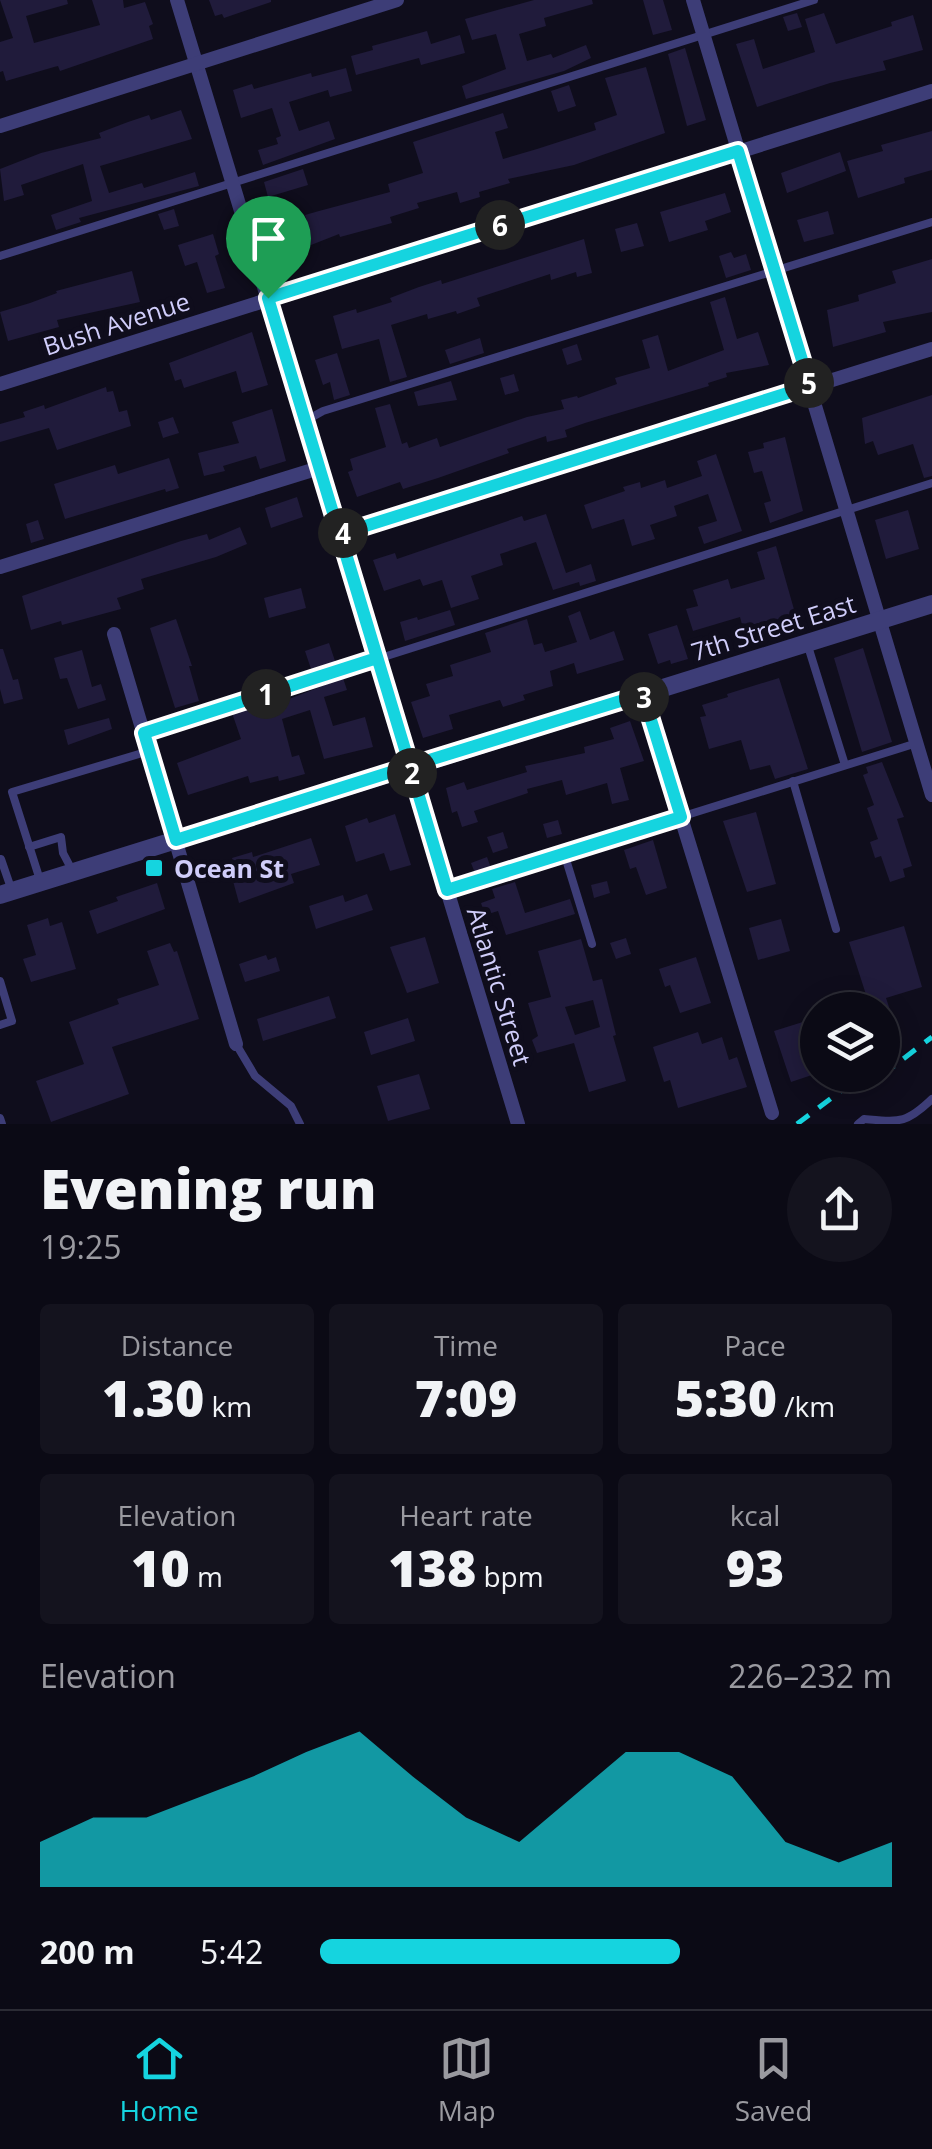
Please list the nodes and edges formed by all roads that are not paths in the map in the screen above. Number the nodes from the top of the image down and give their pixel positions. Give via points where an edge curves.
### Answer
1 (177, 0) edge
2 (397, 0) edge
3 (693, 0) edge
4 (814, 0) edge
5 (703, 34) junction
6 (196, 63) junction
7 (932, 90) edge
8 (0, 126) edge
9 (738, 151) junction
10 (232, 182) junction
11 (932, 222) edge
12 (0, 256) edge
13 (775, 270) junction
14 (268, 298) junction
15 (932, 349) edge
16 (0, 384) edge
17 (810, 386) junction
18 (305, 420) junction
19 (319, 468) junction
20 (932, 483) edge
21 (847, 509) junction
22 (340, 534) junction
23 (0, 568) edge
24 (932, 604) edge
25 (880, 620) junction
26 (114, 634) dead end
27 (807, 642) junction
28 (377, 658) junction
29 (643, 694) junction
30 (144, 733) junction
31 (916, 742) junction
32 (149, 751) junction
33 (845, 765) junction
34 (410, 766) junction
35 (793, 782) junction
36 (0, 791) edge
37 (12, 792) junction
38 (932, 795) edge
39 (681, 817) junction
40 (176, 840) junction
41 (29, 848) junction
42 (564, 853) junction
43 (0, 858) edge
44 (73, 872) junction
45 (40, 882) junction
46 (447, 890) junction
47 (6, 893) edge
48 (836, 929) dead end
49 (592, 944) dead end
50 (0, 982) edge
51 (0, 1025) edge
52 (236, 1044) joint
53 (932, 1099) edge
54 (772, 1113) dead end
55 (300, 1124) edge
56 (518, 1124) edge
57 (858, 1124) edge

1 - 6 street, Atlantic Street
2 - 6 street
3 - 5 street
4 - 5 lane
5 - 9 street
5 - 10 lane
6 - 8 street
6 - 10 street, Atlantic Street
7 - 9 street, Bush Avenue
9 - 13 street
9 - 14 street, Bush Avenue
10 - 12 lane
10 - 14 street, Atlantic Street
11 - 13 lane
13 - 17 street
13 - 18 lane
14 - 16 street, Bush Avenue
14 - 18 street, Atlantic Street
15 - 17 street
17 - 21 street
17 - 22 street
18 - 19 street, Atlantic Street
19 - 22 street, Atlantic Street
19 - 23 street
20 - 21 lane
21 - 25 street
21 - 28 lane
22 - 28 street, Atlantic Street
24 - 25 street, 7th Street East
25 - 27 street, 7th Street East
25 - 31 street
26 - 30 street
27 - 29 street, 7th Street East
27 - 33 lane
28 - 30 lane
28 - 34 street, Atlantic Street
29 - 34 street, 7th Street East
29 - 39 street
30 - 32 street
31 - 33 lane
31 - 38 street
32 - 37 lane
32 - 40 street
33 - 35 lane
34 - 40 street, 7th Street East
34 - 46 street, Atlantic Street
35 - 39 lane
35 - 48 lane
36 - 37 lane
37 - 41 lane
39 - 42 lane
39 - 54 street
40 - 44 street, 7th Street East
40 - 52 street
41 - 44 lane via 61,837
41 - 45 lane
42 - 46 lane
42 - 49 lane
43 - 47 lane
44 - 45 street, 7th Street East
45 - 47 street, 7th Street East
46 - 56 street, Atlantic Street
50 - 51 lane via 12,1021
52 - 55 lane via 254,1076 291,1106
53 - 57 lane via 914,1118

